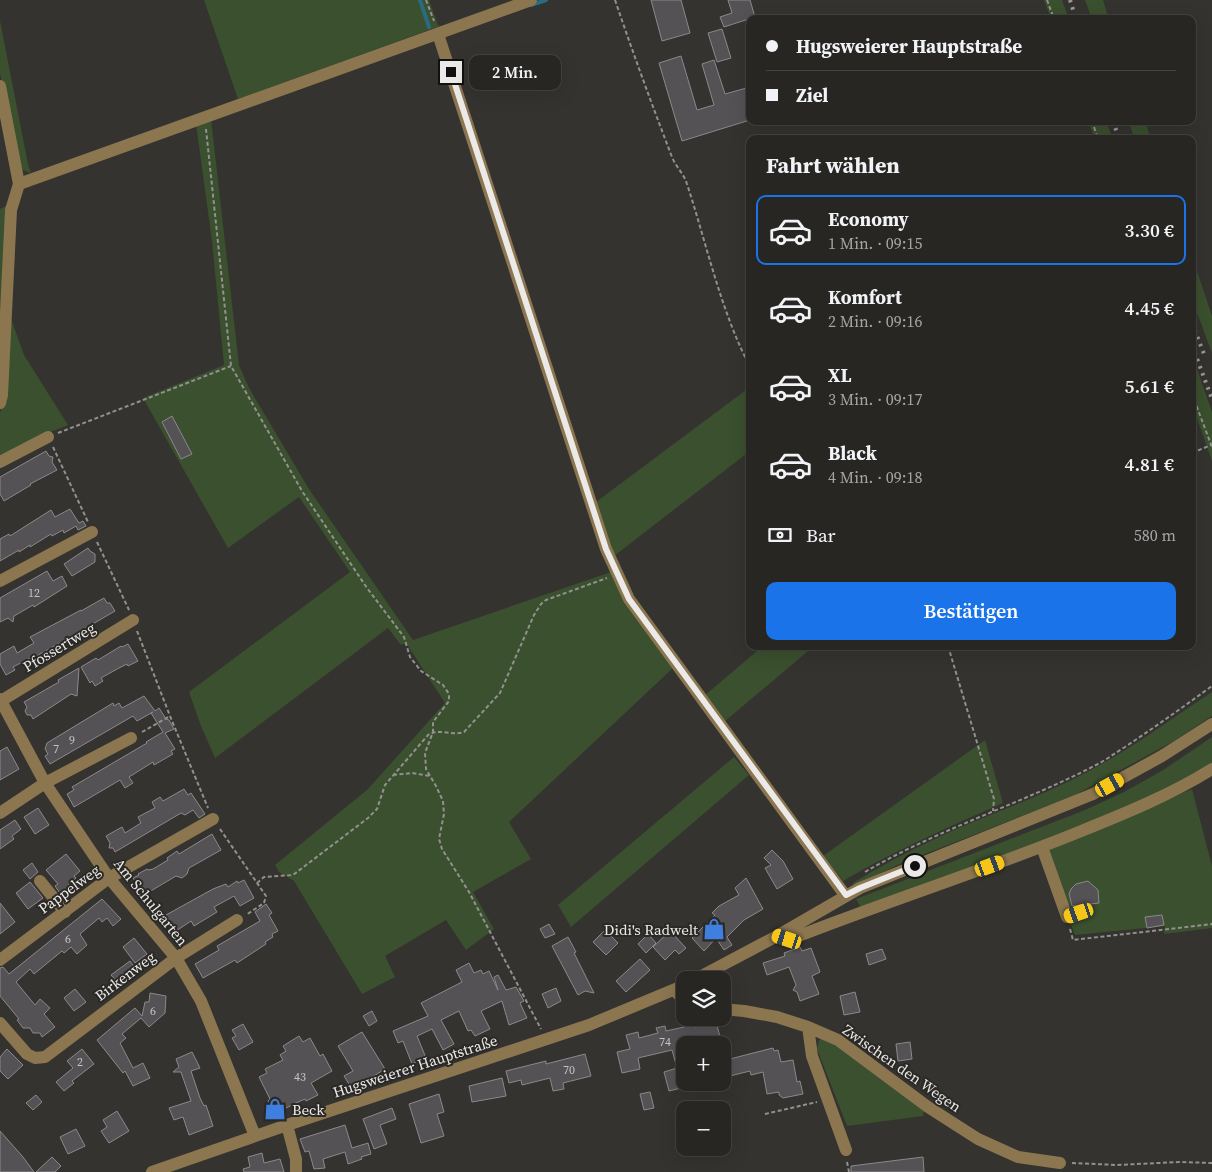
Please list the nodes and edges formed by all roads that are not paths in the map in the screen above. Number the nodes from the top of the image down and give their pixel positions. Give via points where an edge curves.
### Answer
1 (531, 0) edge
2 (438, 34) junction
3 (0, 86) edge
4 (19, 184) junction
5 (0, 403) edge
6 (48, 437) road end
7 (0, 462) edge
8 (92, 532) road end
9 (0, 581) edge
10 (133, 620) road end
11 (0, 700) edge
12 (1212, 724) edge
13 (132, 738) road end
14 (1212, 769) edge
15 (46, 783) junction
16 (0, 813) edge
17 (212, 819) road end
18 (1042, 847) junction
19 (109, 878) junction
20 (40, 881) dead end
21 (846, 895) junction
22 (65, 912) junction
23 (1073, 915) road end
24 (237, 920) road end
25 (777, 936) junction
26 (176, 958) junction
27 (0, 960) edge
28 (711, 971) edge
29 (676, 990) edge
30 (731, 1009) edge
31 (0, 1023) edge
32 (808, 1027) junction
33 (287, 1125) junction
34 (255, 1136) junction
35 (846, 1150) dead end
36 (1060, 1162) road end
37 (152, 1172) edge
38 (296, 1172) edge

1 - 2 street
2 - 4 street
2 - 21 street via 617,575 629,599
3 - 4 street
4 - 5 street via 11,210
6 - 7 street
8 - 9 street
10 - 11 street, Pfossertweg
11 - 15 street, Am Schulgarten
12 - 21 street via 1093,794
13 - 15 street
14 - 18 street via 1179,788
15 - 16 street
15 - 19 street, Am Schulgarten
17 - 19 street, Pappelweg
18 - 23 street
18 - 25 street via 796,937
19 - 22 street, Pappelweg
19 - 26 street, Am Schulgarten
20 - 22 street
21 - 25 street
22 - 27 street, Pappelweg
24 - 26 street, Birkenweg
25 - 28 street
26 - 31 street, Birkenweg via 45,1057 35,1058 27,1054
26 - 34 street, Am Schulgarten via 201,1000
29 - 33 street, Hugsweierer Hauptstraße via 589,1026
30 - 32 street, Zwischen den Wegen via 777,1017
32 - 35 street via 812,1056
32 - 36 street, Zwischen den Wegen via 838,1040 928,1107 978,1139 1018,1156
33 - 34 street, Hugsweierer Hauptstraße
33 - 38 street
34 - 37 street, Hugsweierer Hauptstraße

